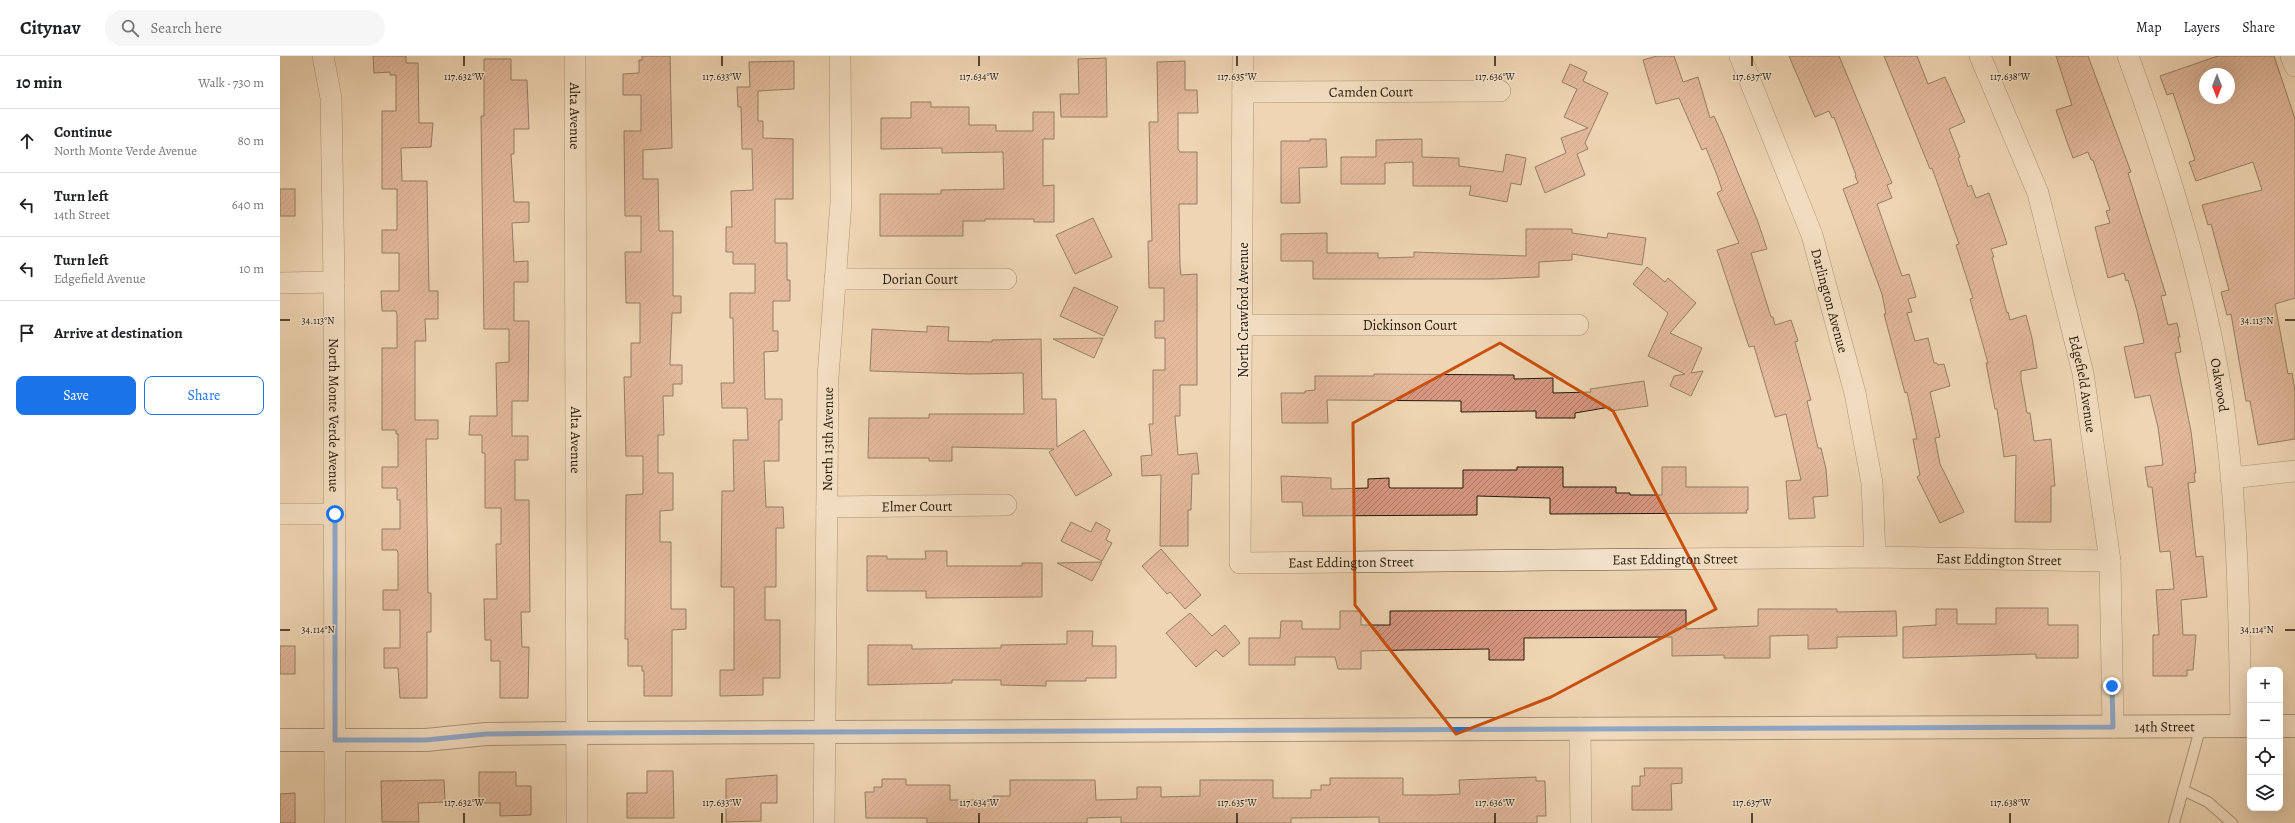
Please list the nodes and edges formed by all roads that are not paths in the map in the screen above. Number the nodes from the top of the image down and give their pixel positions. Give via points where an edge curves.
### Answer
1 (323, 56) edge
2 (575, 56) edge
3 (840, 56) edge
4 (1243, 56) edge
5 (1740, 56) edge
6 (1980, 56) edge
7 (2128, 56) edge
8 (2291, 56) edge
9 (2295, 66) edge
10 (1500, 91) dead end
11 (1243, 92) junction
12 (835, 279) junction
13 (1006, 279) dead end
14 (334, 282) junction
15 (280, 283) edge
16 (1243, 325) junction
17 (1578, 325) dead end
18 (2295, 471) edge
19 (2231, 478) junction
20 (1006, 505) dead end
21 (827, 507) junction
22 (280, 514) edge
23 (335, 514) junction
24 (1875, 557) junction
25 (2110, 561) junction
26 (1240, 563) joint
27 (2201, 726) junction
28 (2246, 726) edge
29 (2283, 726) edge
30 (2295, 726) edge
31 (2113, 727) junction
32 (1580, 728) junction
33 (825, 732) junction
34 (577, 733) junction
35 (280, 740) edge
36 (335, 740) junction
37 (2183, 790) junction
38 (335, 823) edge
39 (577, 823) edge
40 (824, 823) edge
41 (1581, 823) edge
42 (2174, 823) edge
43 (2232, 823) edge

1 - 14 street, North Monte Verde Avenue via 331,98
2 - 34 street, Alta Avenue
3 - 12 street, North 13th Avenue via 841,202
4 - 11 street, North Crawford Avenue
5 - 24 street, Darlington Avenue via 1812,235 1853,386 1872,483
6 - 25 street, Edgefield Avenue via 2038,193 2083,373
7 - 19 street, Oakwood via 2160,146 2193,256 2217,367
8 - 9 street
10 - 11 street, Camden Court
11 - 16 street, North Crawford Avenue
12 - 13 street, Dorian Court
12 - 21 street, North 13th Avenue via 828,377
14 - 15 street
14 - 23 street, North Monte Verde Avenue
16 - 17 street, Dickinson Court
16 - 26 street, North Crawford Avenue
18 - 19 street
19 - 28 street, Oakwood
20 - 21 street, Elmer Court
21 - 33 street, North 13th Avenue
22 - 23 street
23 - 36 street, North Monte Verde Avenue
24 - 25 street, East Eddington Street
24 - 26 street, East Eddington Street
25 - 31 street, Edgefield Avenue
27 - 28 street, 14th Street
27 - 31 street, 14th Street
27 - 37 lane
29 - 30 street
31 - 32 street, 14th Street
32 - 33 street, 14th Street
32 - 41 street
33 - 34 street, 14th Street
33 - 40 street, North 13th Avenue
34 - 36 street, 14th Street via 486,734 426,740
34 - 39 street, Alta Avenue
35 - 36 street, 14th Street
36 - 38 street, North Monte Verde Avenue
37 - 42 lane
37 - 43 lane via 2208,802

